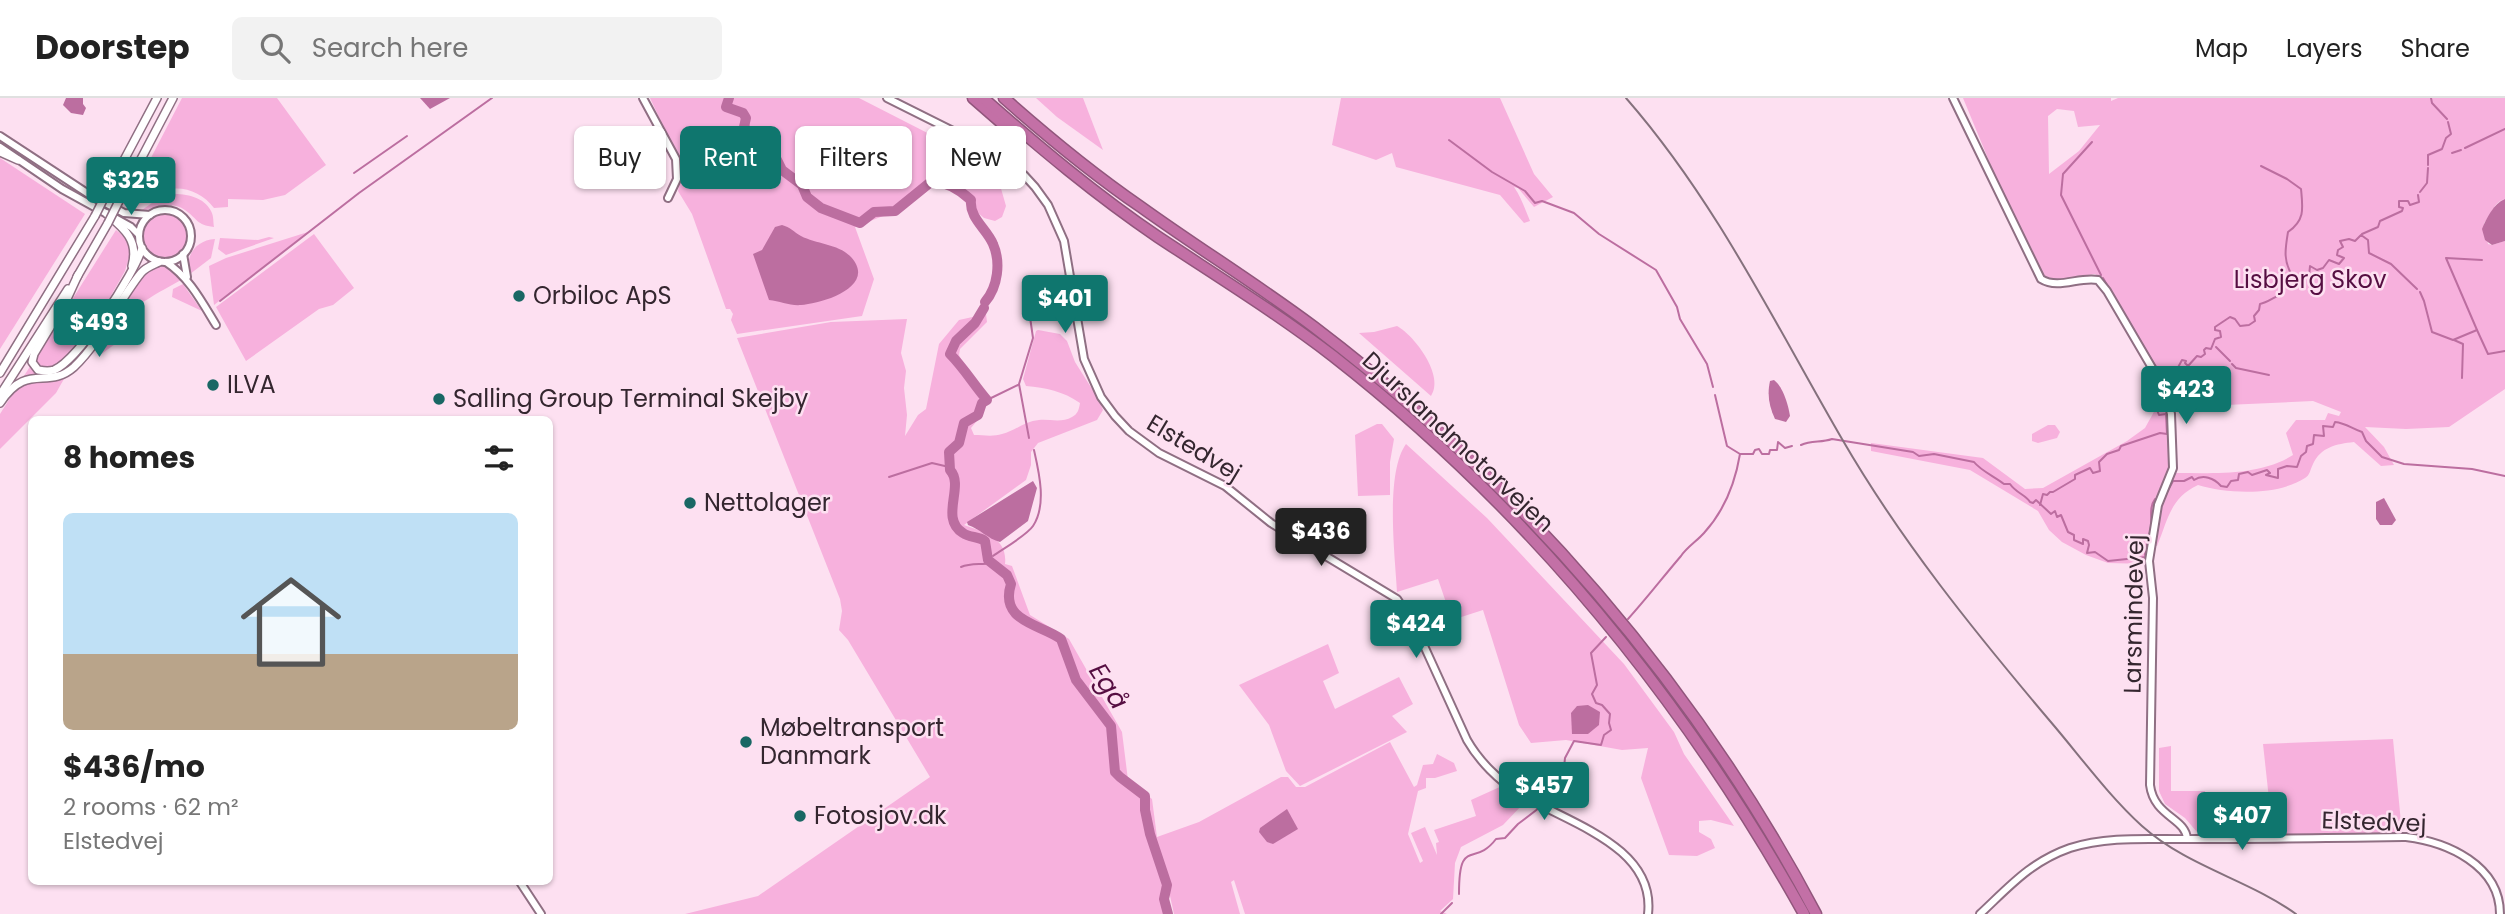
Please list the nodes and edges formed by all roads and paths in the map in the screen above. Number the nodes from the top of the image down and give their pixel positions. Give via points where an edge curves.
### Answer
1 (156, 98) edge
2 (173, 98) edge
3 (643, 98) edge
4 (887, 98) edge
5 (973, 98) edge
6 (983, 98) edge
7 (1004, 98) edge
8 (1953, 98) edge
9 (0, 136) edge
10 (0, 150) edge
11 (18, 160) joint
12 (668, 198) dead end
13 (150, 215) junction
14 (107, 218) junction
15 (139, 235) junction
16 (1157, 236) junction
17 (142, 248) junction
18 (183, 254) junction
19 (162, 262) junction
20 (78, 275) junction
21 (127, 279) junction
22 (189, 282) junction
23 (216, 325) dead end
24 (0, 373) edge
25 (0, 395) edge
26 (0, 403) edge
27 (2187, 839) junction
28 (522, 885) edge
29 (541, 914) edge
30 (1648, 914) edge
31 (1804, 914) edge
32 (1816, 914) edge
33 (1980, 914) edge
34 (2500, 914) edge

1 - 24 main road, bridge via 94,216
2 - 14 main road, bridge
3 - 12 street via 676,159 677,179
4 - 30 street, Elstedvej via 995,152 1035,187 1064,241 1091,378 1129,431 1159,453 1225,486 1271,523 1397,599 1415,626 1478,756 1521,794 1626,855 1645,887
5 - 16 highway via 1073,181
6 - 16 highway, Djurslandmotorvejen
7 - 32 highway, Djurslandmotorvejen via 1091,171 1336,345 1513,501 1590,584 1662,673 1730,770
8 - 27 street, Larsmindevej via 2041,278 2056,284 2098,280 2169,400 2173,468 2158,505 2149,561 2153,598 2150,785 2154,802 2180,824
9 - 13 street via 124,213
10 - 11 main road
11 - 14 street
13 - 15 street
13 - 18 street via 170,210 184,218 190,234
14 - 15 street via 131,226
14 - 20 main road
14 - 21 main road via 125,228 133,242
15 - 17 street
16 - 31 highway, Djurslandmotorvejen via 1265,306 1349,369 1516,520 1654,681 1721,777
17 - 19 street
17 - 21 main road
18 - 19 street
18 - 22 street
19 - 22 street
19 - 26 main road via 141,273 71,370 20,382
20 - 21 main road via 34,354 32,362 38,370 55,370 73,356
20 - 25 main road
22 - 23 street
27 - 33 street, Elstedvej via 2119,840 2070,848 2017,877
27 - 34 street, Elstedvej via 2406,837 2428,841 2459,852 2483,871 2496,890
28 - 29 street

